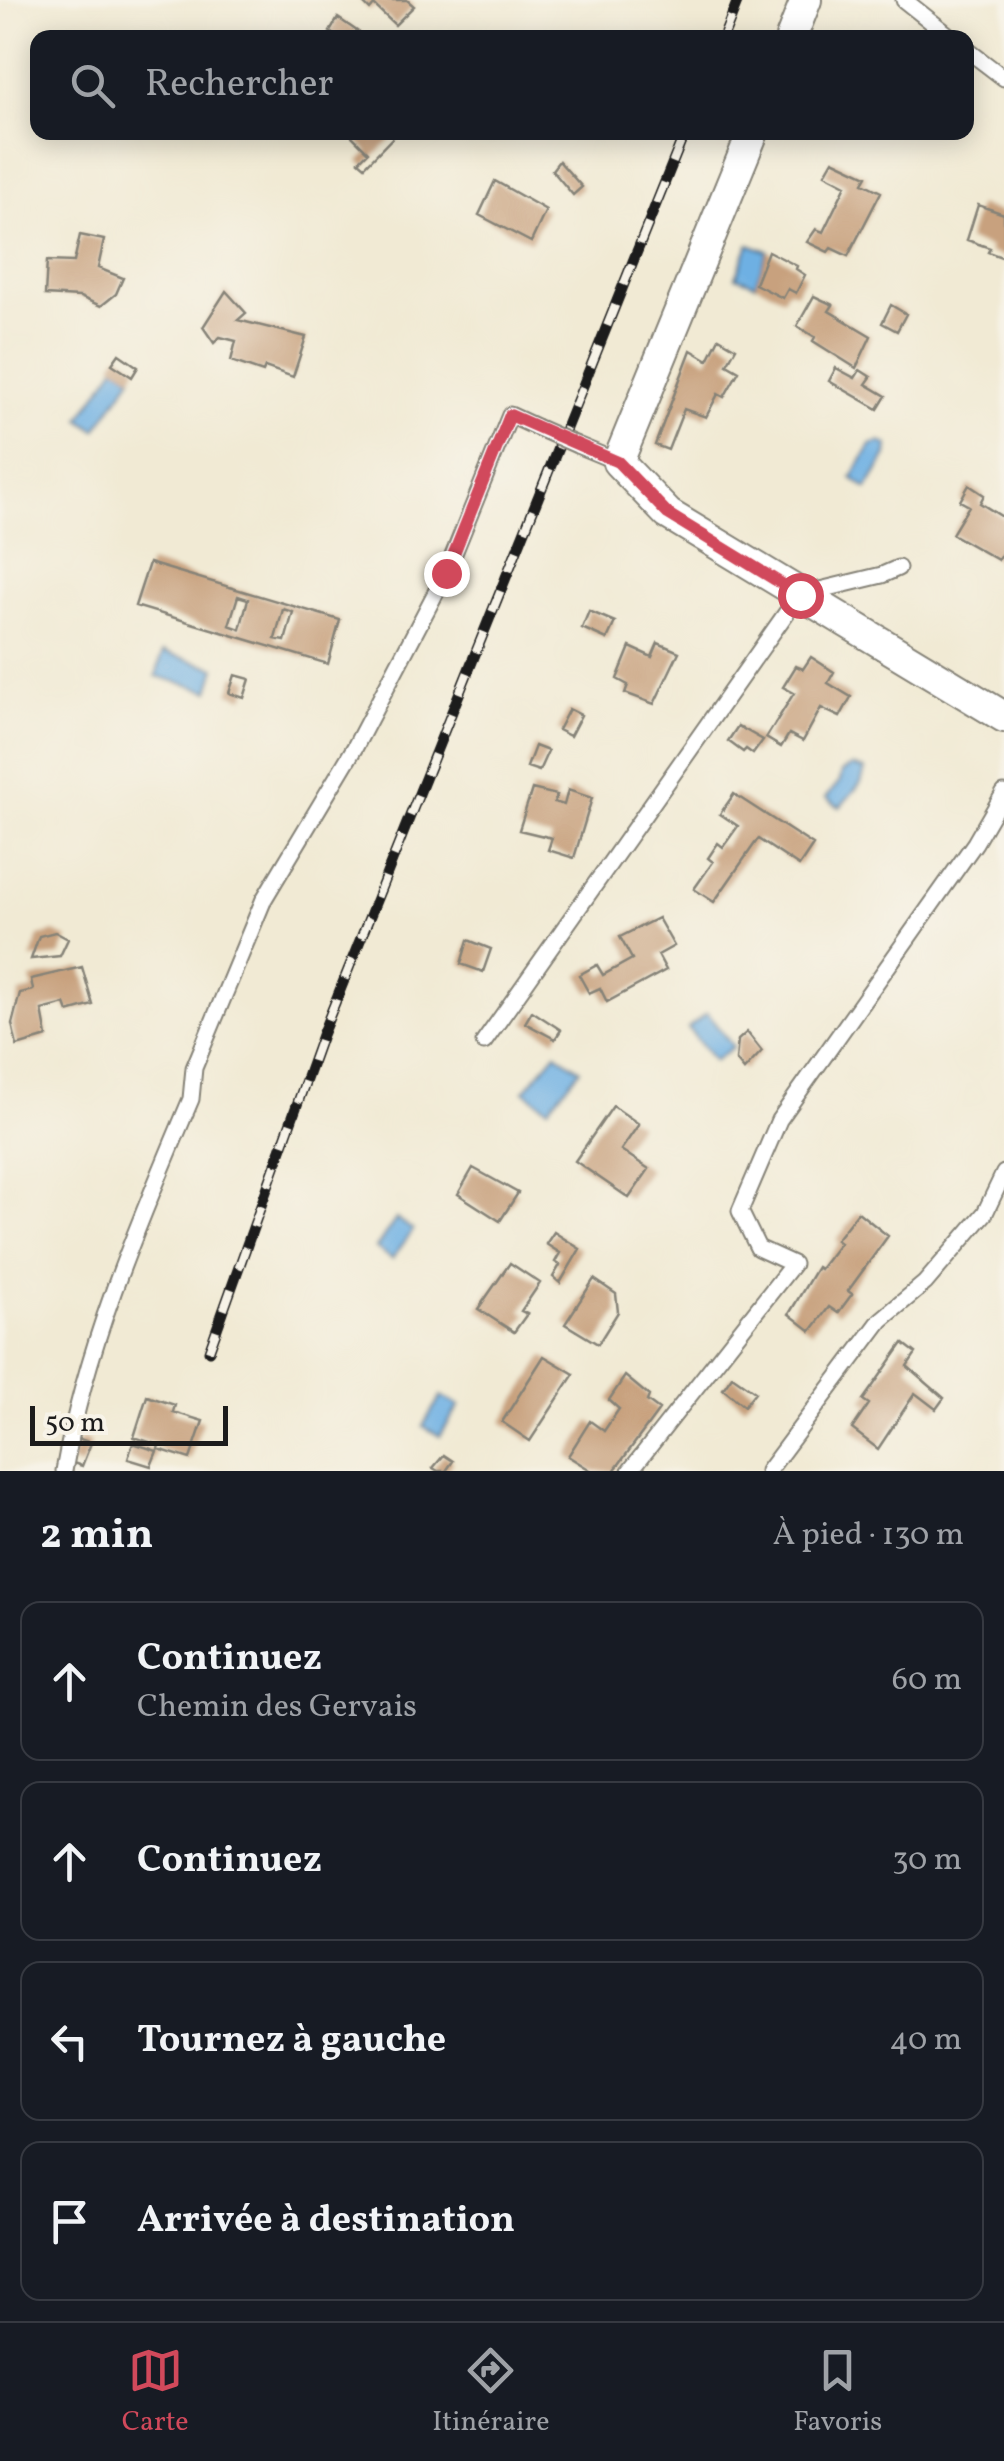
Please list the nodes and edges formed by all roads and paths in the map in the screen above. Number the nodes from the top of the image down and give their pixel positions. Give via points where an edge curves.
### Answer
1 (806, 0) edge
2 (904, 0) edge
3 (794, 30) edge
4 (942, 30) edge
5 (974, 55) edge
6 (1004, 78) edge
7 (750, 140) edge
8 (618, 462) junction
9 (898, 568) dead end
10 (800, 595) junction
11 (1004, 717) edge
12 (1004, 794) edge
13 (484, 1042) dead end
14 (1004, 1172) edge
15 (64, 1471) edge
16 (630, 1471) edge
17 (768, 1471) edge

1 - 3 street
2 - 4 lane
5 - 6 lane
7 - 8 street
8 - 10 street via 668,514
8 - 15 lane, bridge via 510,415 446,573 355,747 264,899 119,1271 74,1414
9 - 10 lane
10 - 11 street
10 - 13 lane
12 - 16 lane via 779,1120 740,1211 758,1248 794,1264
14 - 17 lane via 985,1213 925,1283 881,1320

